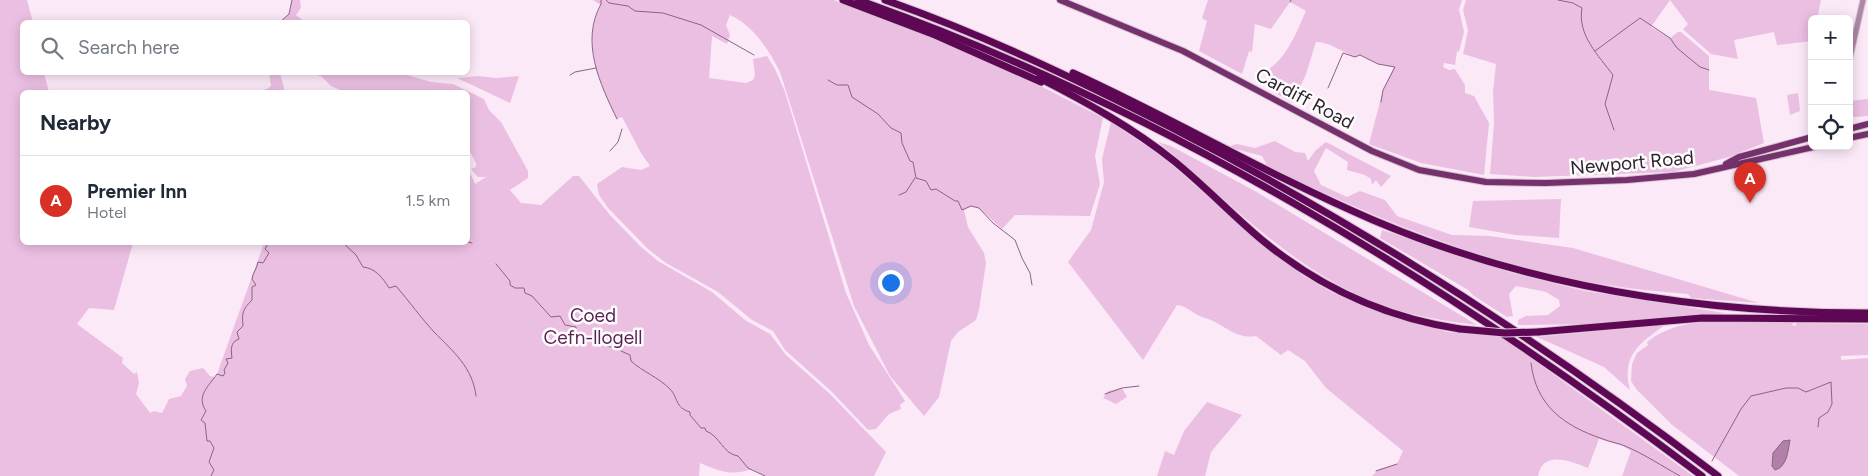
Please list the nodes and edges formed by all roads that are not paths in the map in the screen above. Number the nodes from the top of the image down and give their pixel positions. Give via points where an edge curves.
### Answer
1 (842, 0) edge
2 (858, 0) edge
3 (885, 0) edge
4 (1060, 0) edge
5 (1863, 0) edge
6 (998, 44) junction
7 (995, 53) junction
8 (1849, 60) edge
9 (1868, 124) edge
10 (1127, 128) junction
11 (1853, 128) edge
12 (1868, 134) edge
13 (1808, 138) edge
14 (1853, 138) edge
15 (1203, 144) junction
16 (1808, 148) edge
17 (1720, 167) junction
18 (1546, 183) joint
19 (1338, 204) junction
20 (1868, 313) edge
21 (1868, 319) edge
22 (1702, 476) edge
23 (1718, 476) edge

1 - 10 highway via 1001,63
2 - 7 highway
3 - 6 highway
4 - 18 main road, Cardiff Road via 1183,51 1365,147 1419,170 1486,182
5 - 8 street
6 - 15 highway
6 - 19 highway via 1082,78
7 - 10 highway
7 - 22 highway via 1098,101 1220,164 1423,280
9 - 11 main road
10 - 21 highway, bridge via 1175,162 1262,240 1309,274 1382,310 1424,322 1505,333 1702,318
12 - 14 main road
13 - 17 main road, Newport Road via 1739,157
15 - 19 highway
15 - 23 highway via 1318,208 1498,318
16 - 17 main road, Newport Road
17 - 18 main road, Newport Road via 1694,174
19 - 20 highway via 1456,252 1582,286 1711,306

